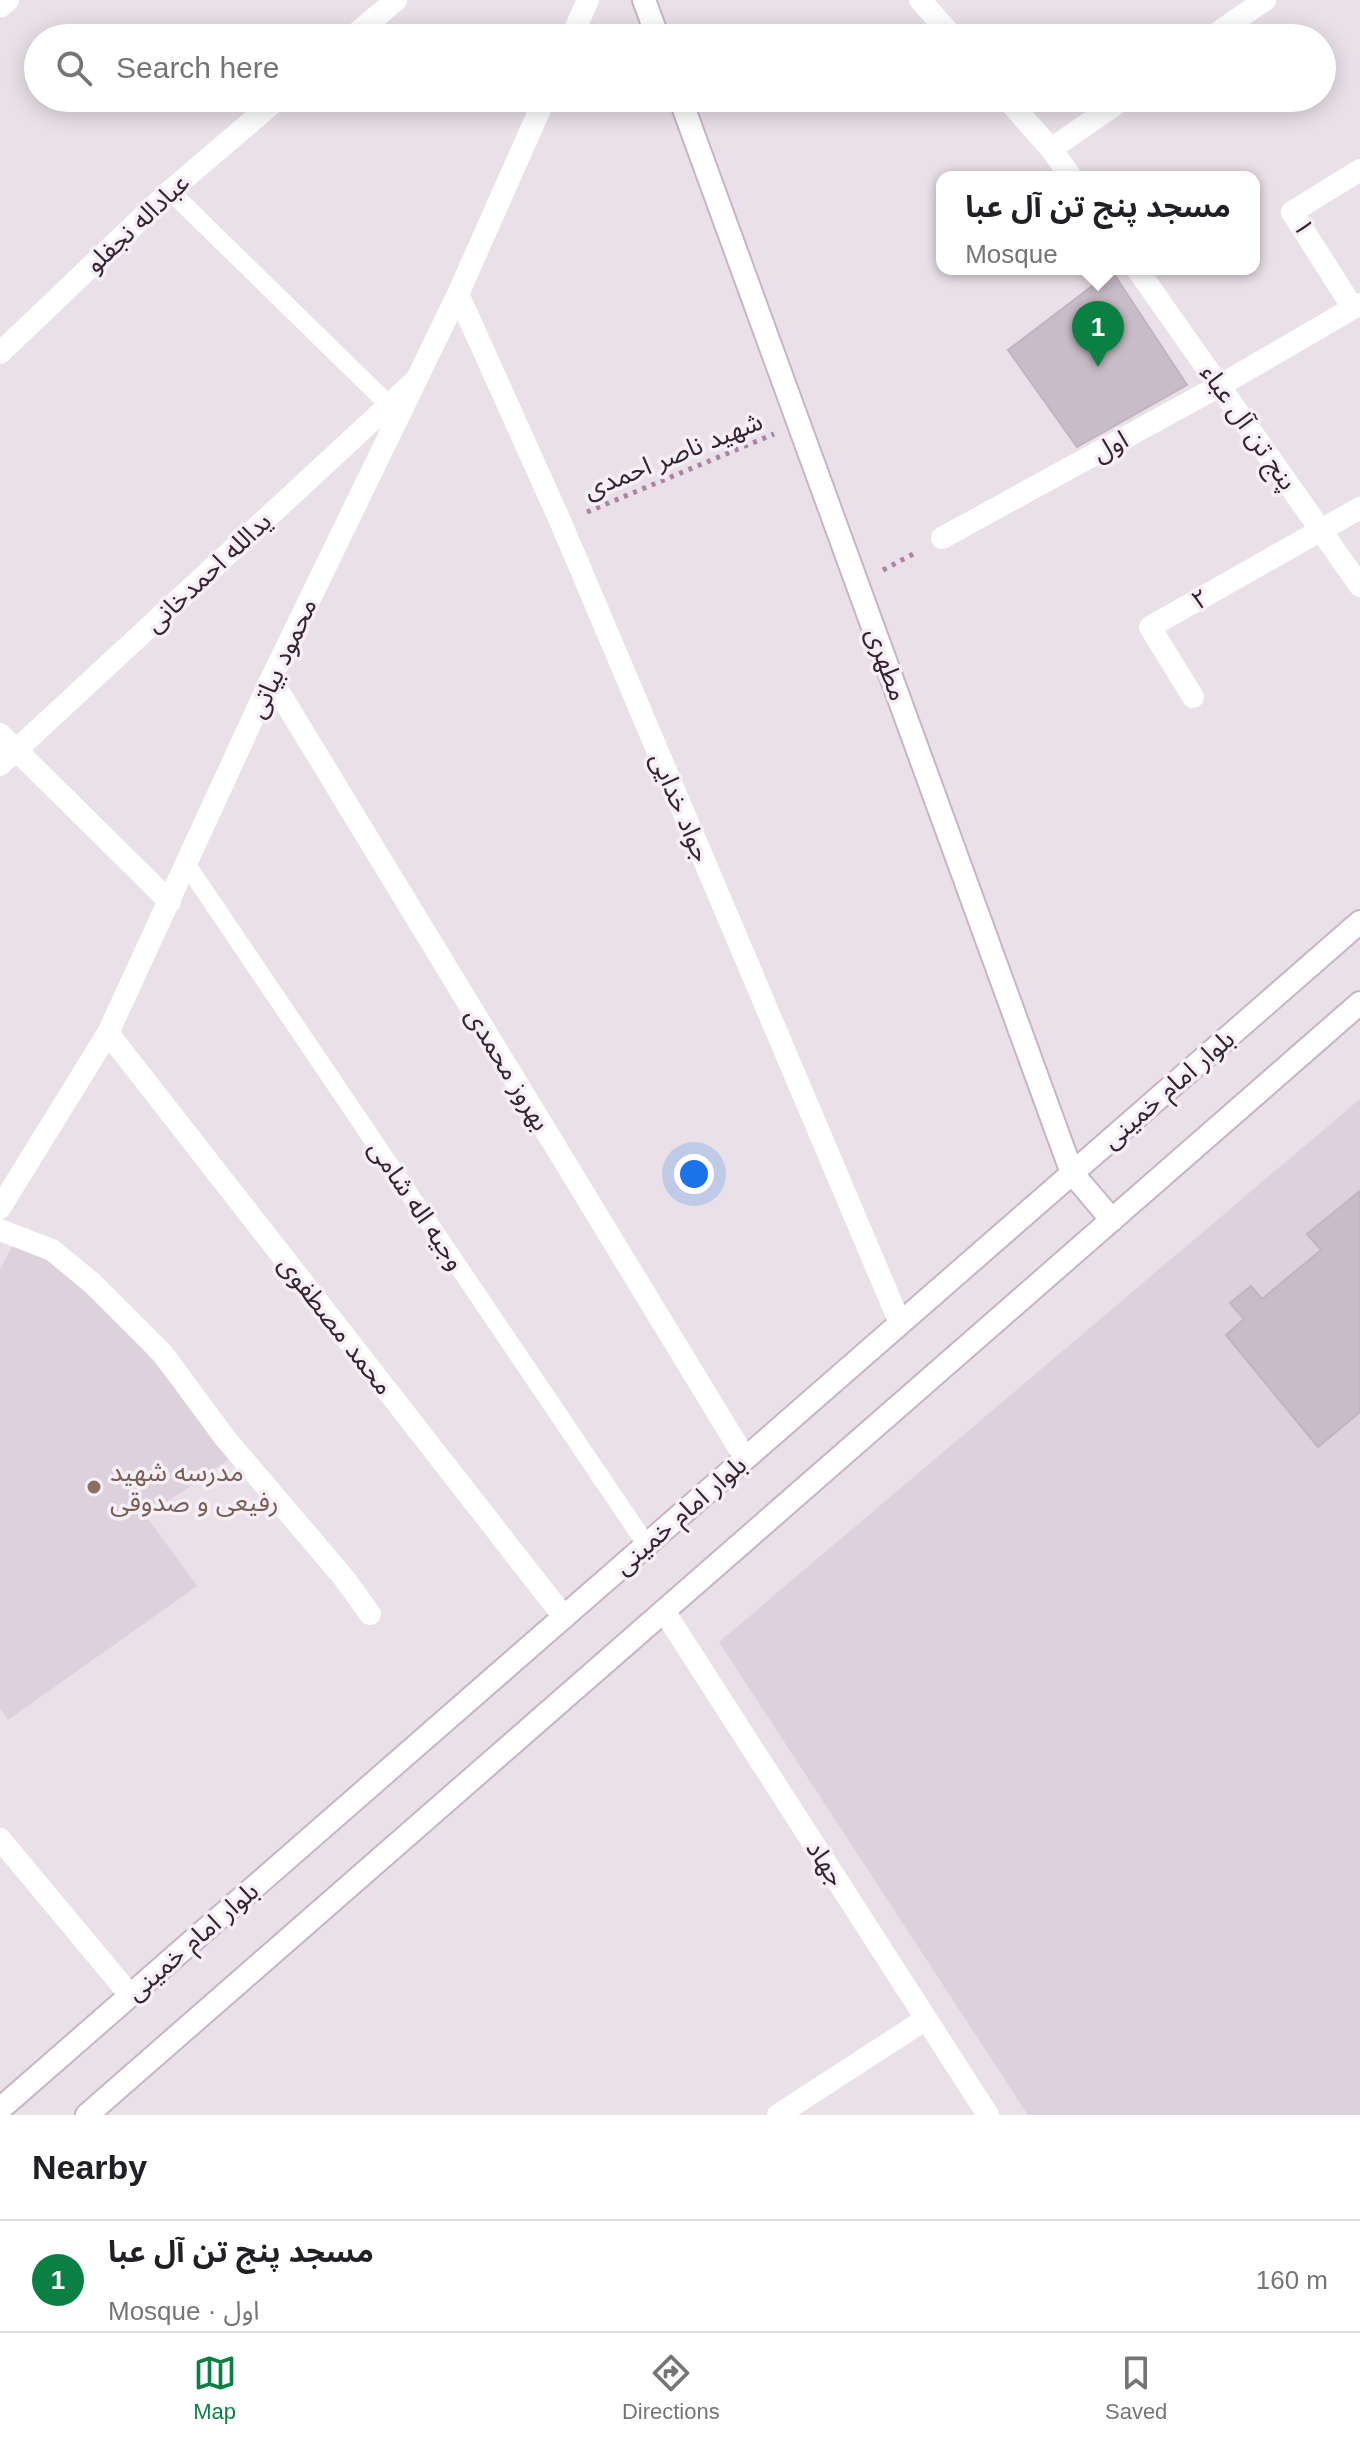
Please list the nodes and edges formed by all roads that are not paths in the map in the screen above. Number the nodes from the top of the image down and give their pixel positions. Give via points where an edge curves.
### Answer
1 (8, 0) edge
2 (396, 0) edge
3 (588, 0) edge
4 (644, 0) edge
5 (920, 0) edge
6 (1265, 0) edge
7 (0, 7) edge
8 (368, 24) edge
9 (577, 24) edge
10 (653, 24) edge
11 (941, 24) edge
12 (1230, 24) edge
13 (263, 112) edge
14 (539, 112) edge
15 (685, 112) edge
16 (1018, 112) edge
17 (1105, 112) edge
18 (1051, 149) junction
19 (1360, 170) edge
20 (1067, 171) edge
21 (170, 191) junction
22 (1141, 275) edge
23 (458, 294) junction
24 (1357, 306) edge
25 (0, 353) edge
26 (417, 379) junction
27 (1221, 385) junction
28 (389, 405) junction
29 (1360, 508) edge
30 (1322, 532) junction
31 (942, 538) road end
32 (1360, 586) edge
33 (271, 679) junction
34 (1193, 697) dead end
35 (0, 734) edge
36 (8, 758) edge
37 (187, 865) junction
38 (170, 902) junction
39 (1360, 922) edge
40 (1360, 1003) edge
41 (108, 1033) junction
42 (1072, 1173) junction
43 (0, 1208) edge
44 (1112, 1220) junction
45 (0, 1230) edge
46 (900, 1323) junction
47 (745, 1458) junction
48 (646, 1544) junction
49 (664, 1611) junction
50 (370, 1614) dead end
51 (564, 1617) junction
52 (0, 1839) edge
53 (130, 1995) junction
54 (926, 2019) junction
55 (0, 2109) edge
56 (87, 2115) edge
57 (778, 2115) edge
58 (988, 2115) edge

1 - 7 street
2 - 8 street
3 - 9 street
4 - 10 street
5 - 11 street
6 - 12 street
13 - 21 street, عباداله نجفلو
14 - 23 street, محمود بیاتی
15 - 42 street, مطهری
16 - 18 street
17 - 18 street
18 - 20 street
19 - 24 street, ۱ via 1292,212
21 - 25 street, عباداله نجفلو
21 - 28 lane
22 - 27 street, پنج تن آل عباء
23 - 26 street, محمود بیاتی
23 - 46 street, جواد خدایی via 561,523
24 - 27 street, اول
26 - 28 street, یدالله احمدخانی
26 - 33 street, محمود بیاتی
27 - 30 street, پنج تن آل عباء
27 - 31 street, اول
28 - 36 street, یدالله احمدخانی
29 - 30 street
30 - 32 street, پنج تن آل عباء
30 - 34 street, ۲ via 1150,627
33 - 37 street, محمود بیاتی
33 - 47 street, بهروز محمدی
35 - 36 street
36 - 38 street
37 - 38 street, محمود بیاتی
37 - 48 lane, وجیه اله شامی
38 - 41 street, محمود بیاتی
39 - 42 street, بلوار امام خمینی
40 - 44 street
41 - 43 street, محمود بیاتی
41 - 51 street, محمد مصطفوی
42 - 44 street, مطهری
42 - 46 street, بلوار امام خمینی
44 - 49 street
45 - 50 street via 52,1250 163,1354
46 - 47 street, بلوار امام خمینی
47 - 48 street, بلوار امام خمینی
48 - 51 street, بلوار امام خمینی
49 - 54 street, جهاد
49 - 56 street
51 - 53 street, بلوار امام خمینی
52 - 53 street
53 - 55 street, بلوار امام خمینی
54 - 57 street
54 - 58 street, جهاد

